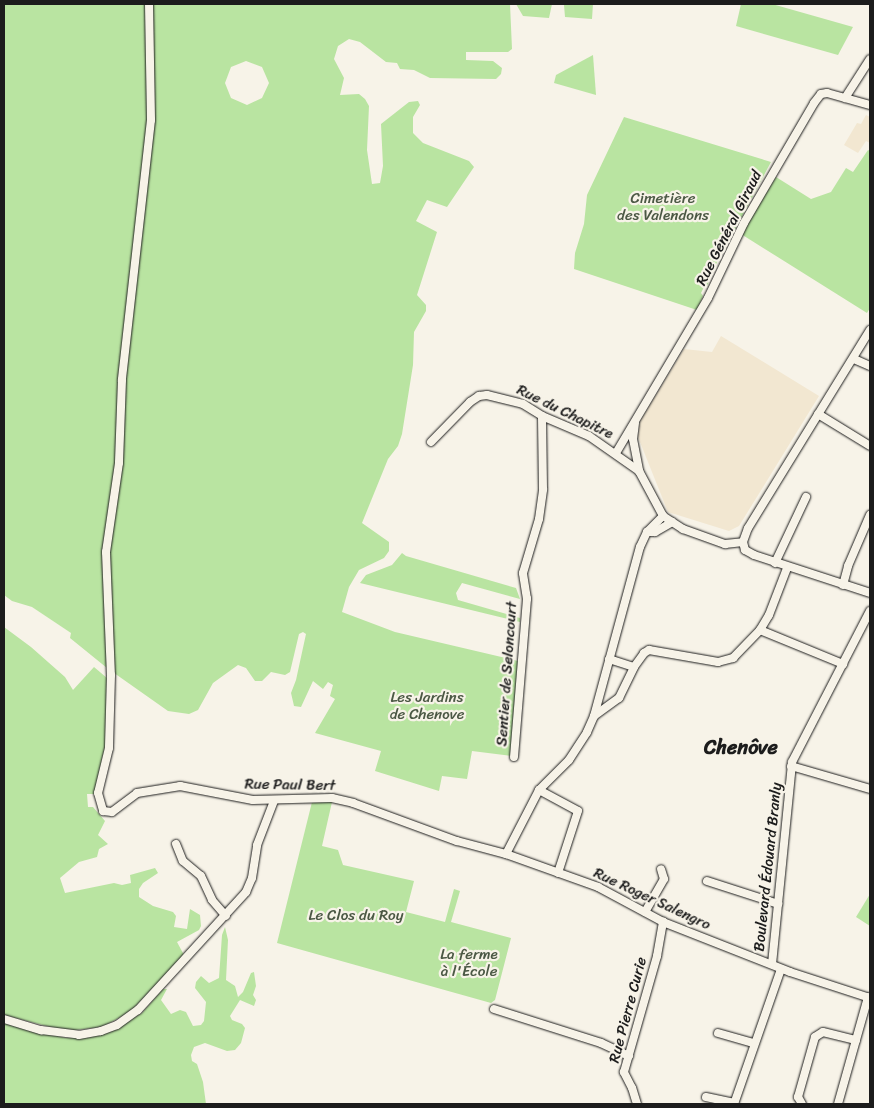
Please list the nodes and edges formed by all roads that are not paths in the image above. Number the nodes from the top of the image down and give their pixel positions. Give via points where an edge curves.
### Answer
1 (149, 4) edge
2 (870, 59) edge
3 (844, 98) junction
4 (870, 105) edge
5 (870, 330) edge
6 (854, 358) junction
7 (870, 366) edge
8 (818, 414) junction
9 (542, 416) junction
10 (635, 419) junction
11 (431, 442) dead end
12 (870, 446) edge
13 (616, 454) junction
14 (639, 471) junction
15 (806, 497) dead end
16 (870, 514) edge
17 (662, 516) junction
18 (672, 522) junction
19 (647, 532) junction
20 (743, 542) junction
21 (775, 563) junction
22 (787, 568) junction
23 (843, 585) junction
24 (870, 593) edge
25 (870, 612) edge
26 (760, 630) junction
27 (609, 659) junction
28 (843, 664) junction
29 (634, 667) junction
30 (594, 716) junction
31 (514, 758) dead end
32 (791, 766) junction
33 (870, 789) edge
34 (539, 790) junction
35 (274, 801) junction
36 (176, 844) dead end
37 (506, 854) junction
38 (661, 869) dead end
39 (558, 873) junction
40 (707, 881) dead end
41 (778, 904) junction
42 (645, 912) junction
43 (226, 916) junction
44 (663, 922) junction
45 (772, 964) junction
46 (781, 969) junction
47 (869, 998) edge
48 (494, 1009) dead end
49 (4, 1019) edge
50 (718, 1033) dead end
51 (856, 1040) junction
52 (754, 1043) junction
53 (629, 1056) junction
54 (706, 1097) dead end
55 (734, 1103) edge
56 (637, 1104) edge
57 (802, 1104) edge
58 (838, 1104) edge

1 - 35 street, Rue Paul Bert via 151,120 122,380 122,445 106,552 111,675 109,748 98,793 103,811 112,812 137,793 180,786 241,799
2 - 3 street
3 - 4 street, Rue Général Giraud
3 - 10 street, Rue Général Giraud via 821,94 814,103 744,223 708,298
5 - 6 street
6 - 7 street
6 - 8 street
8 - 12 street
8 - 20 street via 748,528
9 - 11 street, Rue du Chapitre via 534,409 501,397 479,396
9 - 13 street, Rue du Chapitre via 589,436
9 - 31 street, Sentier de Seloncourt via 543,489 539,519 523,573 526,599
10 - 13 street, Rue Général Giraud
10 - 14 street, Rue Général Giraud via 633,439
13 - 14 street, Rue du Chapitre
14 - 17 street, Rue Général Giraud
15 - 21 street
16 - 23 street
17 - 18 street
17 - 19 street
18 - 19 street via 668,527
18 - 20 street via 725,544
19 - 27 street via 640,546
20 - 21 street via 750,553
21 - 22 street
22 - 23 street
22 - 26 street
23 - 24 street
25 - 28 street, Boulevard Édouard Branly
26 - 28 street
26 - 29 street via 726,661 649,650
27 - 29 street
27 - 30 street
28 - 32 street, Boulevard Édouard Branly
29 - 30 street via 619,698
30 - 34 street via 569,760
32 - 33 street
32 - 41 street, Boulevard Édouard Branly
34 - 37 street
34 - 39 street via 578,811
35 - 37 street, Rue Paul Bert via 332,798 457,841
35 - 43 street via 257,845 250,884
36 - 43 street via 183,861 201,876 212,900
37 - 39 street, Rue Roger Salengro
38 - 42 street via 664,879
39 - 42 street, Rue Roger Salengro via 598,887
40 - 41 street
41 - 45 street, Boulevard Édouard Branly
42 - 44 street, Rue Roger Salengro
43 - 49 street via 138,1010 117,1025 79,1035 41,1030
44 - 45 street, Rue Roger Salengro
44 - 53 street, Rue Pierre Curie
45 - 46 street, Rue Roger Salengro
46 - 47 street, Rue Roger Salengro
46 - 52 street
47 - 51 street
48 - 53 street via 601,1043
50 - 52 street
51 - 57 street via 823,1032 816,1037 798,1096
51 - 58 street
52 - 55 street
53 - 56 street, Rue Pierre Curie via 624,1072
54 - 55 street

